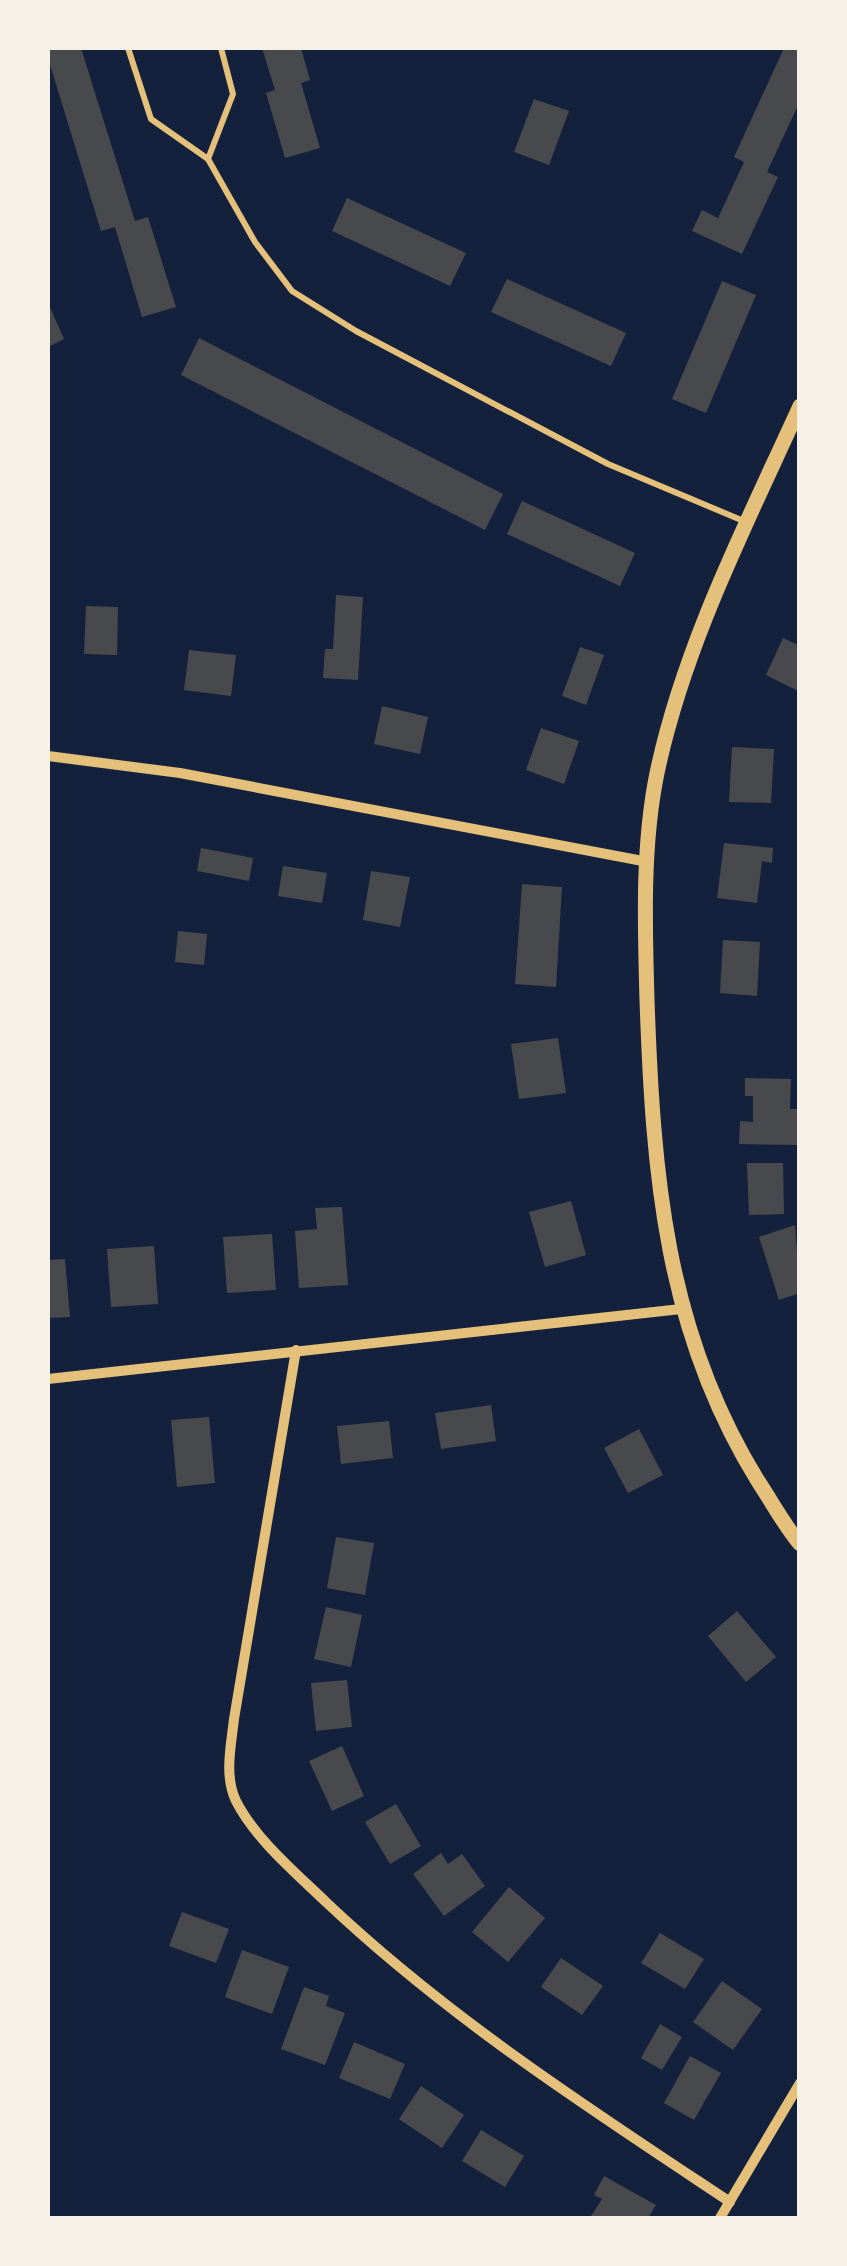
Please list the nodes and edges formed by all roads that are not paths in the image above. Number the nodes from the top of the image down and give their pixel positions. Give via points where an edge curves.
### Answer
1 (128, 48) edge
2 (221, 48) edge
3 (208, 159) junction
4 (800, 406) edge
5 (747, 522) junction
6 (48, 756) edge
7 (648, 862) junction
8 (681, 1309) junction
9 (296, 1350) junction
10 (48, 1379) edge
11 (800, 1544) edge
12 (800, 2083) edge
13 (730, 2202) junction
14 (720, 2218) edge

1 - 3 lane via 151,119
2 - 3 lane via 233,94
3 - 5 lane via 273,270 319,310 608,464
4 - 5 street
5 - 7 street via 668,731 656,776
6 - 7 street via 198,776
7 - 8 street via 650,1090 668,1255
8 - 9 street
8 - 11 street via 732,1438
9 - 10 street
9 - 13 street via 234,1719 234,1799 298,1875 448,2008
12 - 13 street
13 - 14 street

